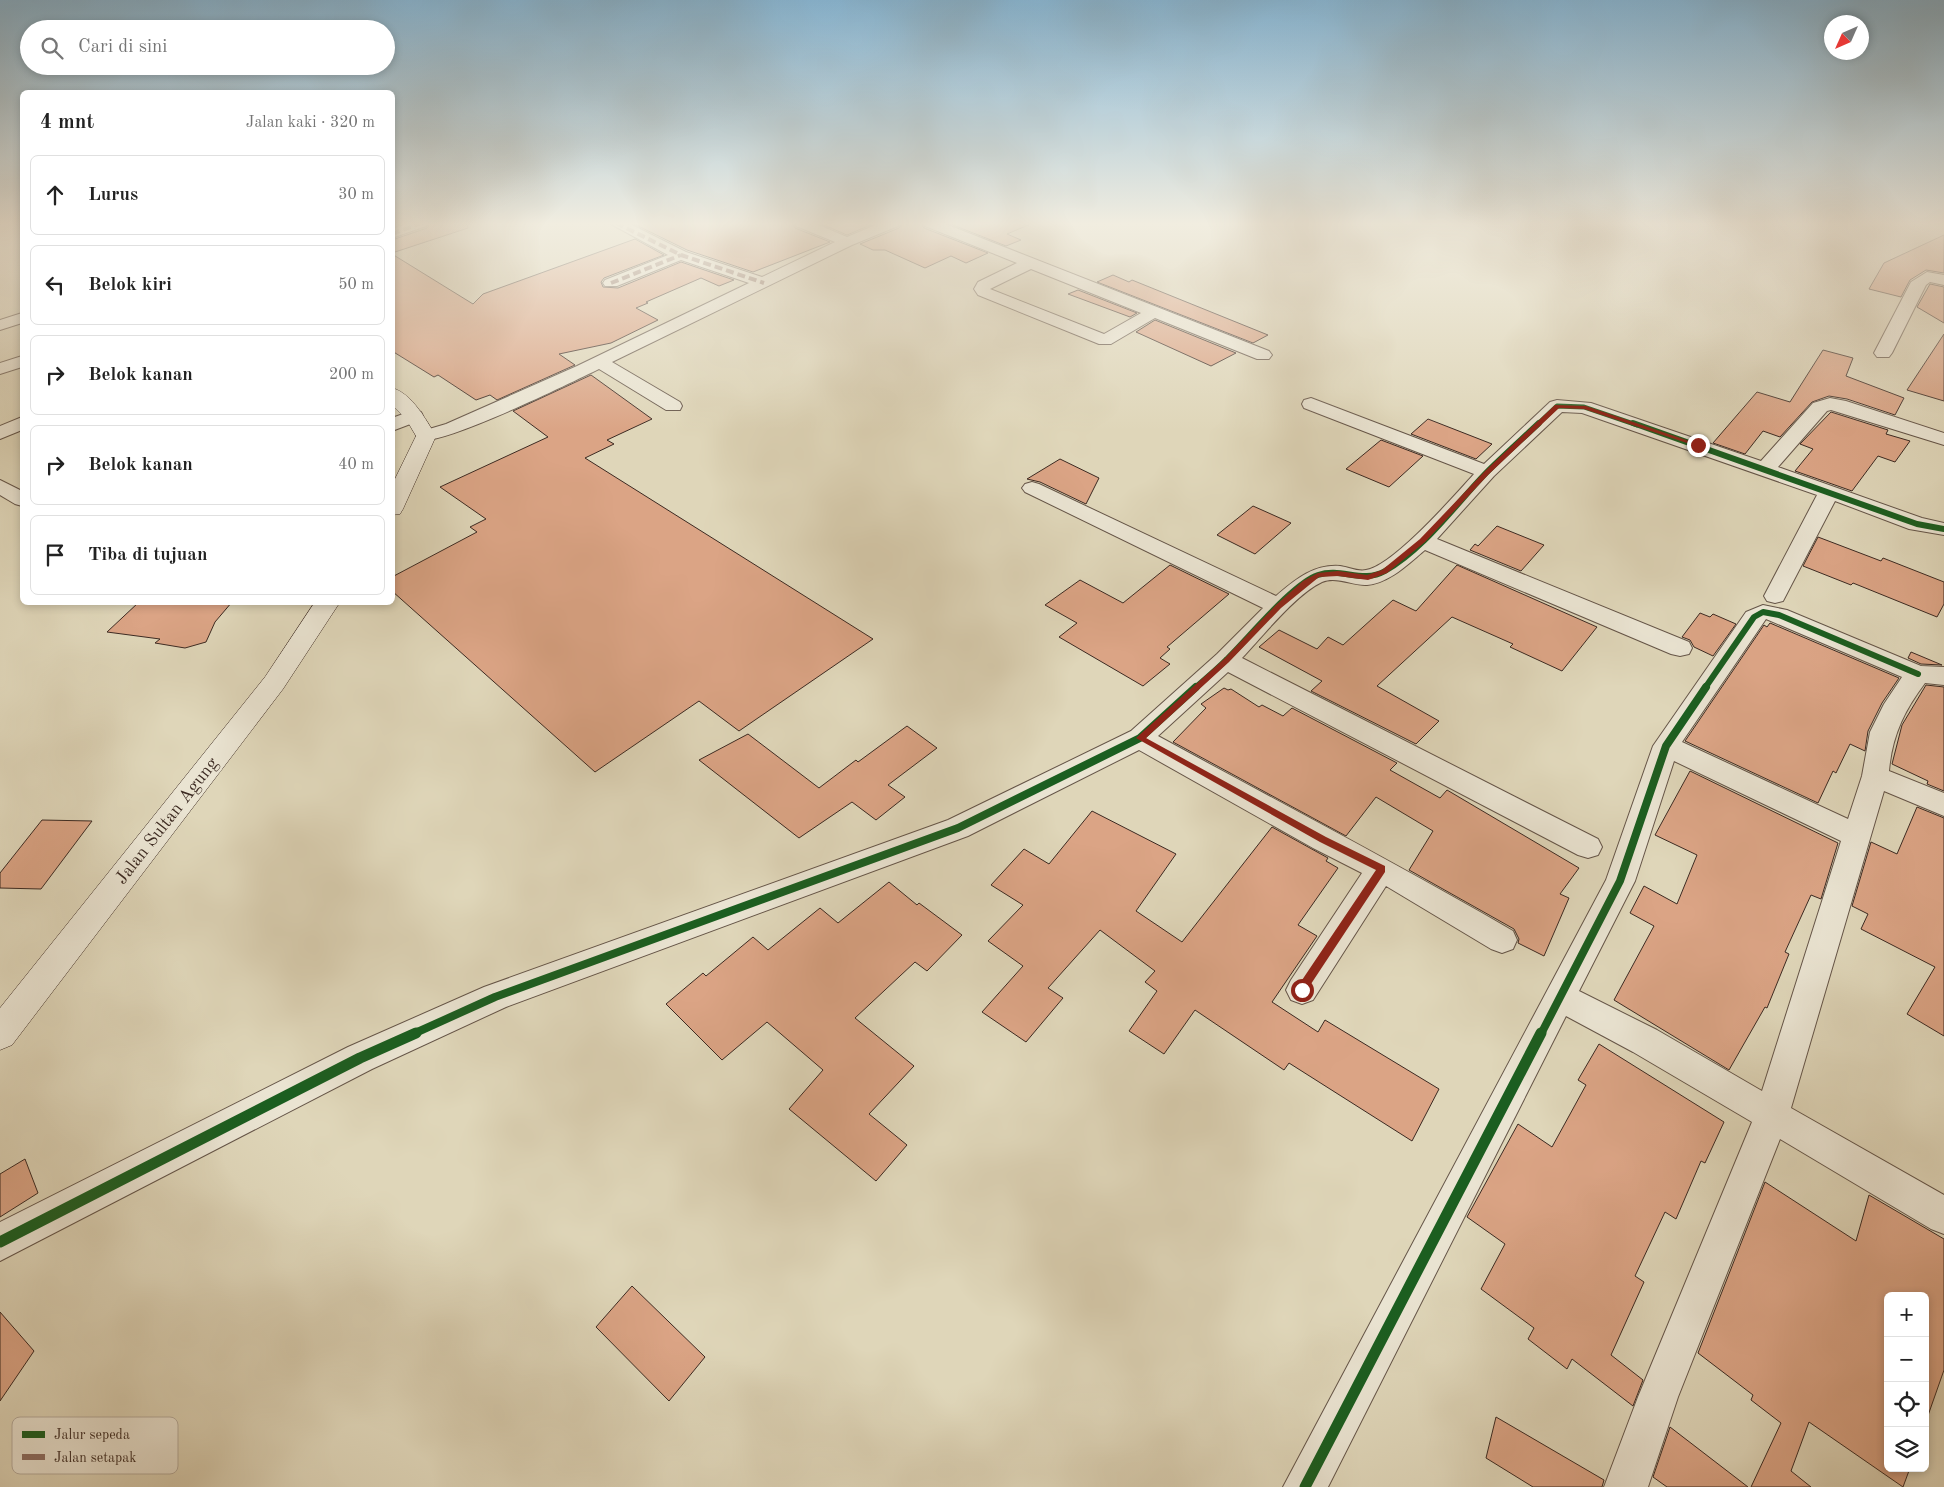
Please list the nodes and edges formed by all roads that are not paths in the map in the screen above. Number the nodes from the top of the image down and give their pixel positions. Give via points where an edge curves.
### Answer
1 (746, 292) edge
2 (985, 292) edge
3 (1104, 292) edge
4 (1914, 292) edge
5 (1154, 312) junction
6 (20, 319) edge
7 (0, 325) edge
8 (1883, 353) dead end
9 (1263, 355) dead end
10 (20, 362) edge
11 (599, 362) junction
12 (0, 369) edge
13 (395, 397) edge
14 (1311, 404) dead end
15 (673, 406) dead end
16 (414, 416) junction
17 (20, 423) edge
18 (395, 424) edge
19 (0, 433) edge
20 (426, 436) junction
21 (1944, 439) edge
22 (1765, 469) junction
23 (1487, 472) junction
24 (400, 478) edge
25 (1032, 488) dead end
26 (1830, 492) junction
27 (395, 497) edge
28 (1944, 529) edge
29 (1423, 541) junction
30 (1775, 596) dead end
31 (326, 605) edge
32 (1278, 606) junction
33 (1680, 648) dead end
34 (1226, 660) junction
35 (1931, 675) edge
36 (1140, 738) junction
37 (1666, 746) junction
38 (1875, 776) junction
39 (1944, 805) edge
40 (1857, 836) junction
41 (1588, 846) dead end
42 (1382, 869) junction
43 (1502, 940) dead end
44 (1302, 990) dead end
45 (1561, 997) junction
46 (0, 1034) edge
47 (1772, 1115) junction
48 (1944, 1216) edge
49 (0, 1242) edge
50 (1305, 1487) edge
51 (1626, 1487) edge

1 - 11 street
2 - 5 street via 1104,340
3 - 5 street
4 - 8 street
5 - 9 street
6 - 7 street
10 - 12 street
11 - 15 street
11 - 20 street via 453,428
13 - 16 street
14 - 23 street
16 - 18 street
16 - 20 street
17 - 19 street
20 - 24 street
21 - 22 street via 1830,404 1820,406
22 - 23 street via 1584,407 1566,405 1552,410
22 - 26 street
23 - 29 street
24 - 27 street
25 - 32 street
26 - 28 street via 1917,524
26 - 30 street
29 - 32 street via 1375,576 1318,575
29 - 33 street
31 - 46 street, Jalan Sultan Agung via 274,683
32 - 34 street
34 - 36 street
34 - 41 street
35 - 37 street via 1779,615 1759,612
35 - 38 street via 1892,708 1878,743
36 - 42 street via 1323,840
36 - 49 street via 958,828 495,997 360,1058
37 - 40 street
37 - 45 street via 1620,881
38 - 39 street
38 - 40 street
40 - 47 street
42 - 43 street
42 - 44 street
45 - 47 street via 1645,1041
45 - 50 street
47 - 48 street
47 - 51 street via 1658,1397

